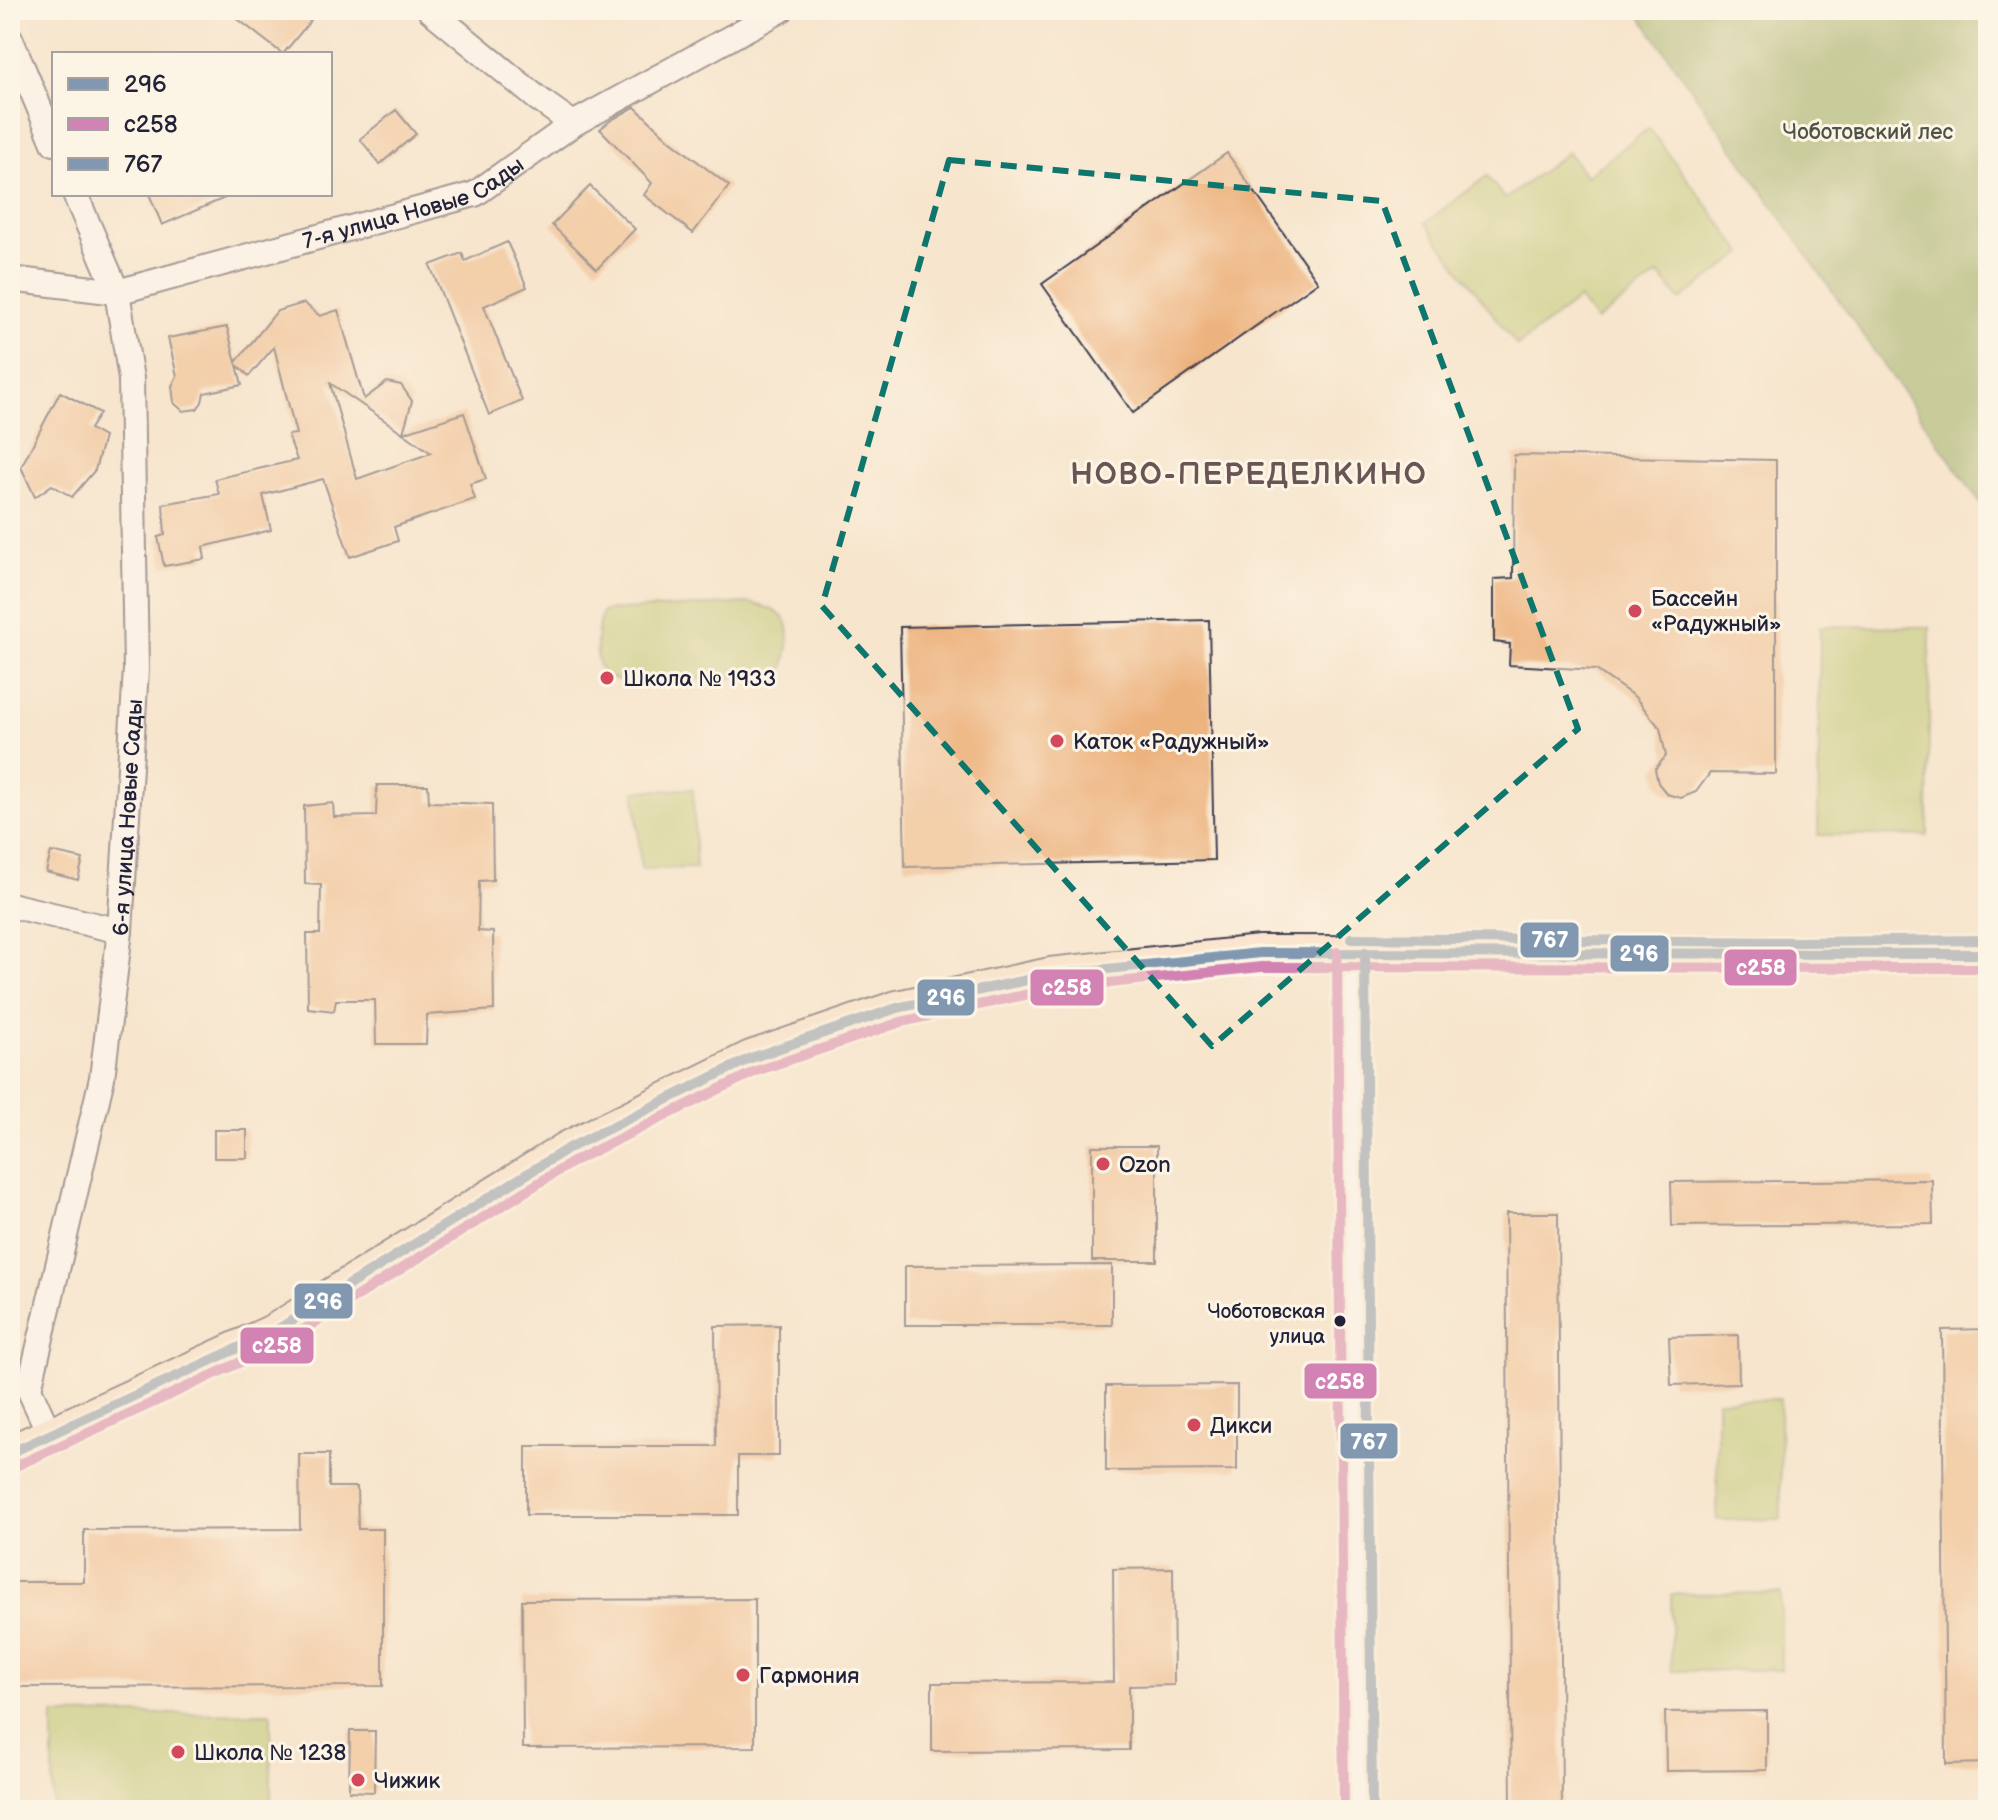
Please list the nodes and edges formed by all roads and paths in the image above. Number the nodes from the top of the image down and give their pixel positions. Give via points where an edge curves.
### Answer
1 (430, 10) edge
2 (781, 10) edge
3 (10, 38) edge
4 (573, 124) junction
5 (52, 138) edge
6 (76, 196) edge
7 (10, 279) edge
8 (117, 292) junction
9 (10, 905) edge
10 (120, 931) junction
11 (1351, 952) junction
12 (1988, 954) edge
13 (19, 1392) edge
14 (50, 1435) junction
15 (10, 1453) edge
16 (1358, 1810) edge

1 - 4 street
2 - 4 street, 7-я улица Новые Сады
3 - 5 street
4 - 8 street, 7-я улица Новые Сады via 475,194
6 - 8 street, 6-я улица Новые Сады
7 - 8 street, 7-я улица Новые Сады
8 - 10 street, 6-я улица Новые Сады via 131,379 136,669
9 - 10 street
10 - 13 street, 6-я улица Новые Сады via 102,1078
11 - 12 main road
11 - 14 main road via 1260,953 1050,975 897,1008 751,1058 567,1149 275,1331
11 - 16 street
13 - 14 street, 6-я улица Новые Сады
14 - 15 main road

